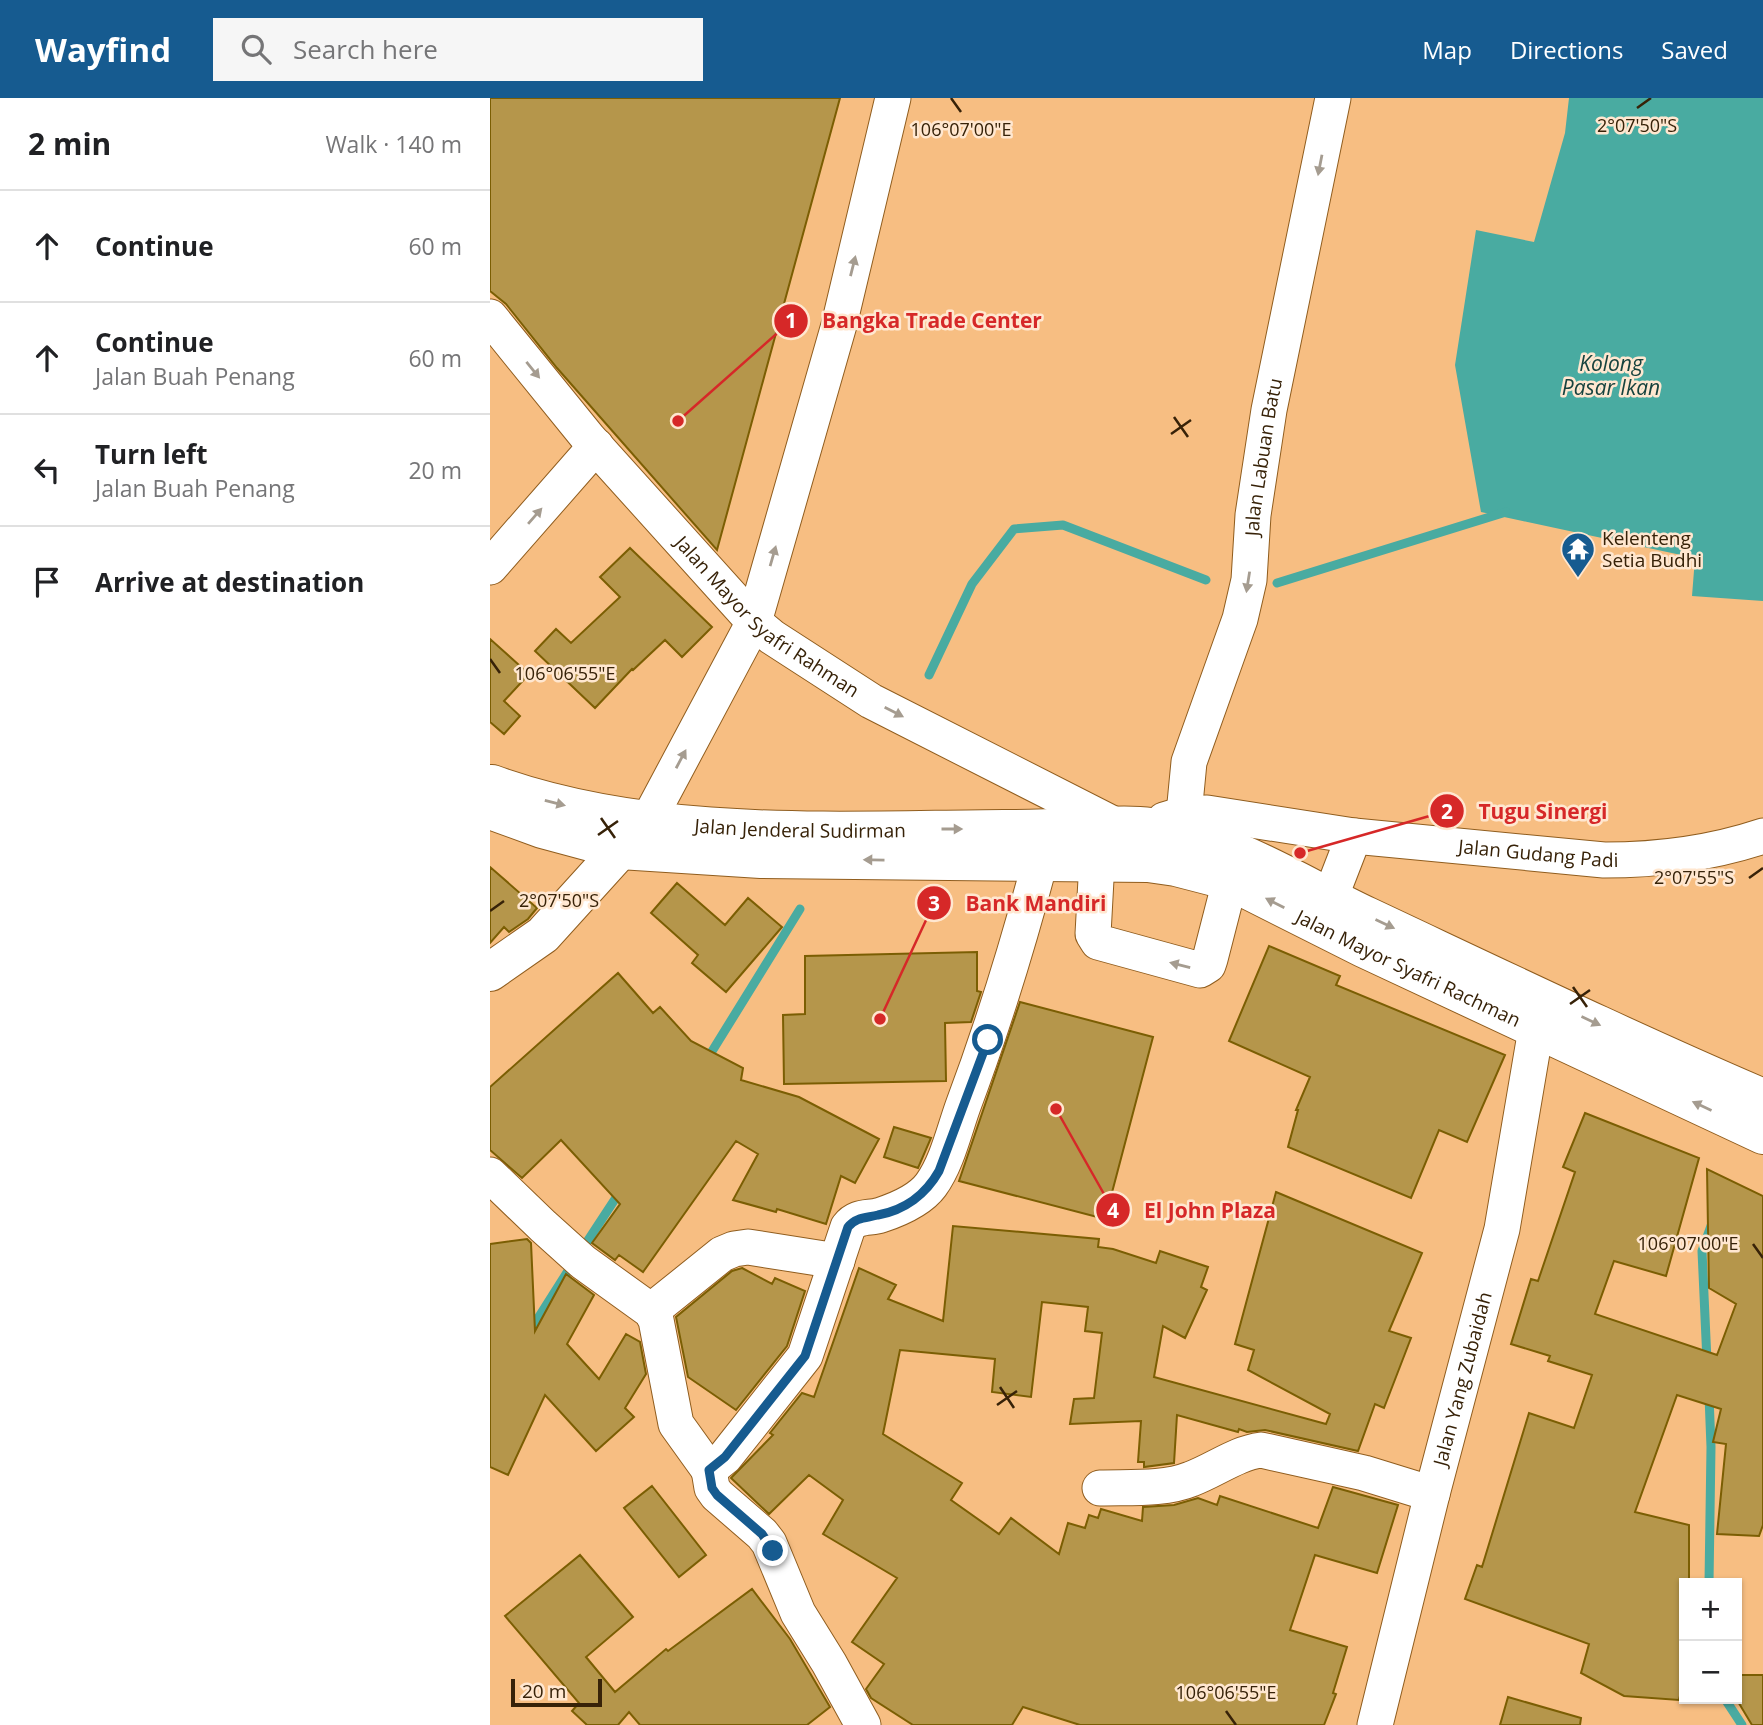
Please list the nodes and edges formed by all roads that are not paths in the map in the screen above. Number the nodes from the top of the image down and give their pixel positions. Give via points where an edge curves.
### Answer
1 (893, 98) edge
2 (1333, 98) edge
3 (490, 317) edge
4 (596, 446) junction
5 (490, 567) edge
6 (754, 622) junction
7 (490, 784) edge
8 (490, 810) edge
9 (649, 820) junction
10 (1150, 822) junction
11 (1354, 836) junction
12 (1763, 836) edge
13 (620, 850) junction
14 (1097, 861) junction
15 (1040, 862) junction
16 (1230, 881) junction
17 (1330, 898) junction
18 (490, 972) edge
19 (1536, 1029) junction
20 (1763, 1098) edge
21 (1763, 1135) edge
22 (490, 1174) edge
23 (837, 1261) junction
24 (651, 1311) junction
25 (709, 1470) junction
26 (1100, 1488) dead end
27 (1432, 1494) junction
28 (863, 1725) edge
29 (1375, 1725) edge

6 -> 1 street via 839,325
2 -> 10 street, Jalan Labuan Batu via 1269,410 1253,515 1249,580 1240,619 1189,762
3 -> 4 street, Jalan Mayor Syafri Rahman
5 -> 4 street
4 - 6 street, Jalan Mayor Syafri Rahman
9 -> 6 street
6 -> 10 street, Jalan Mayor Syafri Rahman via 871,701
7 -> 9 main road, Jalan Jenderal Sudirman via 594,813
8 - 13 main road, Jalan Jenderal Sudirman
9 -> 10 main road, Jalan Jenderal Sudirman via 777,831 1052,828
10 - 11 street, Jalan Gudang Padi via 1207,813
10 - 17 main road, Jalan Mayor Syafri Rachman via 1264,863
11 - 12 street, Jalan Gudang Padi via 1630,860 1734,846
11 - 17 street
15 -> 13 main road, Jalan Jenderal Sudirman via 761,859
13 - 18 main road via 543,935
14 - 15 main road, Jalan Mayor Syafri Rachman
14 - 16 main road, Jalan Mayor Syafri Rachman via 1176,867
16 -> 14 street via 1208,965 1200,970 1098,942 1093,934
15 - 23 street via 988,1040 939,1171 912,1201 881,1215 854,1220
19 -> 16 main road, Jalan Mayor Syafri Rachman
17 -> 20 main road, Jalan Mayor Syafri Rachman
21 -> 19 main road, Jalan Mayor Syafri Rachman
19 - 27 street, Jalan Yang Zubaidah via 1502,1229
22 - 24 street via 573,1252
23 - 24 street via 748,1247 734,1249
23 - 25 street via 805,1356 725,1457
24 - 25 street via 676,1424
25 - 28 street via 717,1495 769,1543 798,1613
26 - 27 street via 1174,1485 1261,1450 1364,1472
27 - 29 street, Jalan Yang Zubaidah

